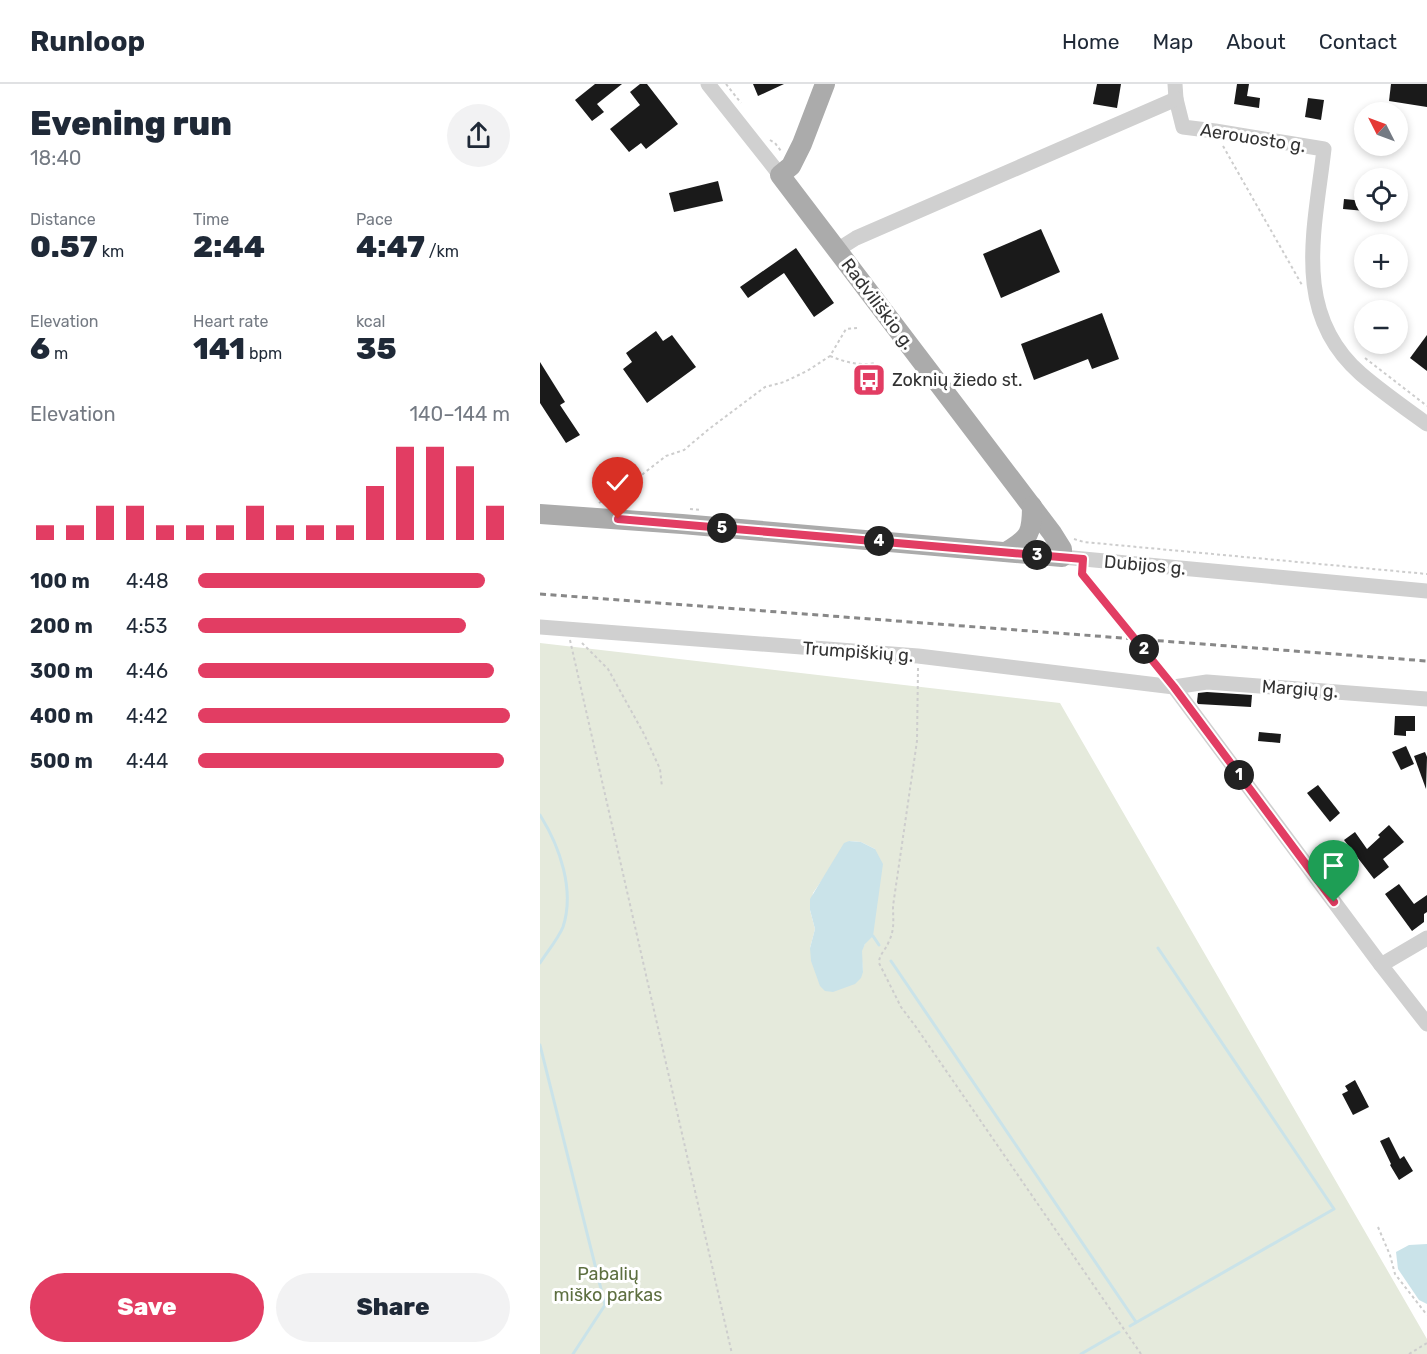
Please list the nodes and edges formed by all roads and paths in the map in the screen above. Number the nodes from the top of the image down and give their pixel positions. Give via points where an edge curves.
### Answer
1 (708, 84) edge
2 (726, 84) edge
3 (825, 84) edge
4 (1176, 91) edge
5 (742, 104) dead end
6 (1215, 131) junction
7 (767, 139) dead end
8 (785, 170) junction
9 (837, 250) junction
10 (1302, 286) dead end
11 (857, 328) dead end
12 (1359, 354) edge
13 (830, 356) junction
14 (875, 363) dead end
15 (1427, 406) edge
16 (1427, 424) edge
17 (596, 505) dead end
18 (1032, 506) junction
19 (540, 514) edge
20 (1052, 533) junction
21 (1006, 552) junction
22 (1062, 557) junction
23 (1083, 559) junction
24 (1427, 574) edge
25 (1427, 591) edge
26 (540, 627) edge
27 (568, 630) junction
28 (918, 656) junction
29 (1174, 687) junction
30 (1427, 699) edge
31 (662, 787) dead end
32 (1427, 938) edge
33 (1381, 965) junction
34 (1427, 1024) edge
35 (1378, 1227) dead end
36 (1427, 1315) edge
37 (1427, 1343) edge
38 (732, 1354) edge
39 (1141, 1354) edge
40 (1409, 1354) edge

1 - 8 street, Radviliškio g.
2 - 5 path
3 - 8 main road via 806,134
4 - 6 street, Aerouosto g. via 1183,127
4 - 9 street
6 - 10 path
6 - 16 street, Aerouosto g. via 1324,149 1312,254 1317,304 1334,341 1360,373
7 - 8 path via 775,143
8 - 9 main road, Radviliškio g.
9 - 18 main road, Radviliškio g.
11 - 13 path via 846,329
12 - 15 path
13 - 14 path via 849,363
13 - 17 path via 799,375 765,387 684,450 666,456 622,494 614,493
18 - 20 main road, Radviliškio g.
18 - 21 main road via 1030,532
19 - 21 main road, Dubijos g.
20 - 22 main road, Radviliškio g. via 1062,549
20 - 24 path via 1064,530 1084,542
21 - 22 main road, Dubijos g.
22 - 23 street, Dubijos g.
23 - 25 street, Dubijos g.
23 - 29 path via 1082,574
26 - 27 street, Trumpiškių g.
27 - 28 street, Trumpiškių g.
27 - 31 path via 608,669 644,734 660,769
27 - 38 path
28 - 29 street, Trumpiškių g.
28 - 39 path via 917,741 892,906 894,928 879,963 901,1007
29 - 30 street, Margių g. via 1207,682
29 - 33 street
32 - 33 street
33 - 34 street
35 - 36 path via 1395,1274
37 - 40 path

